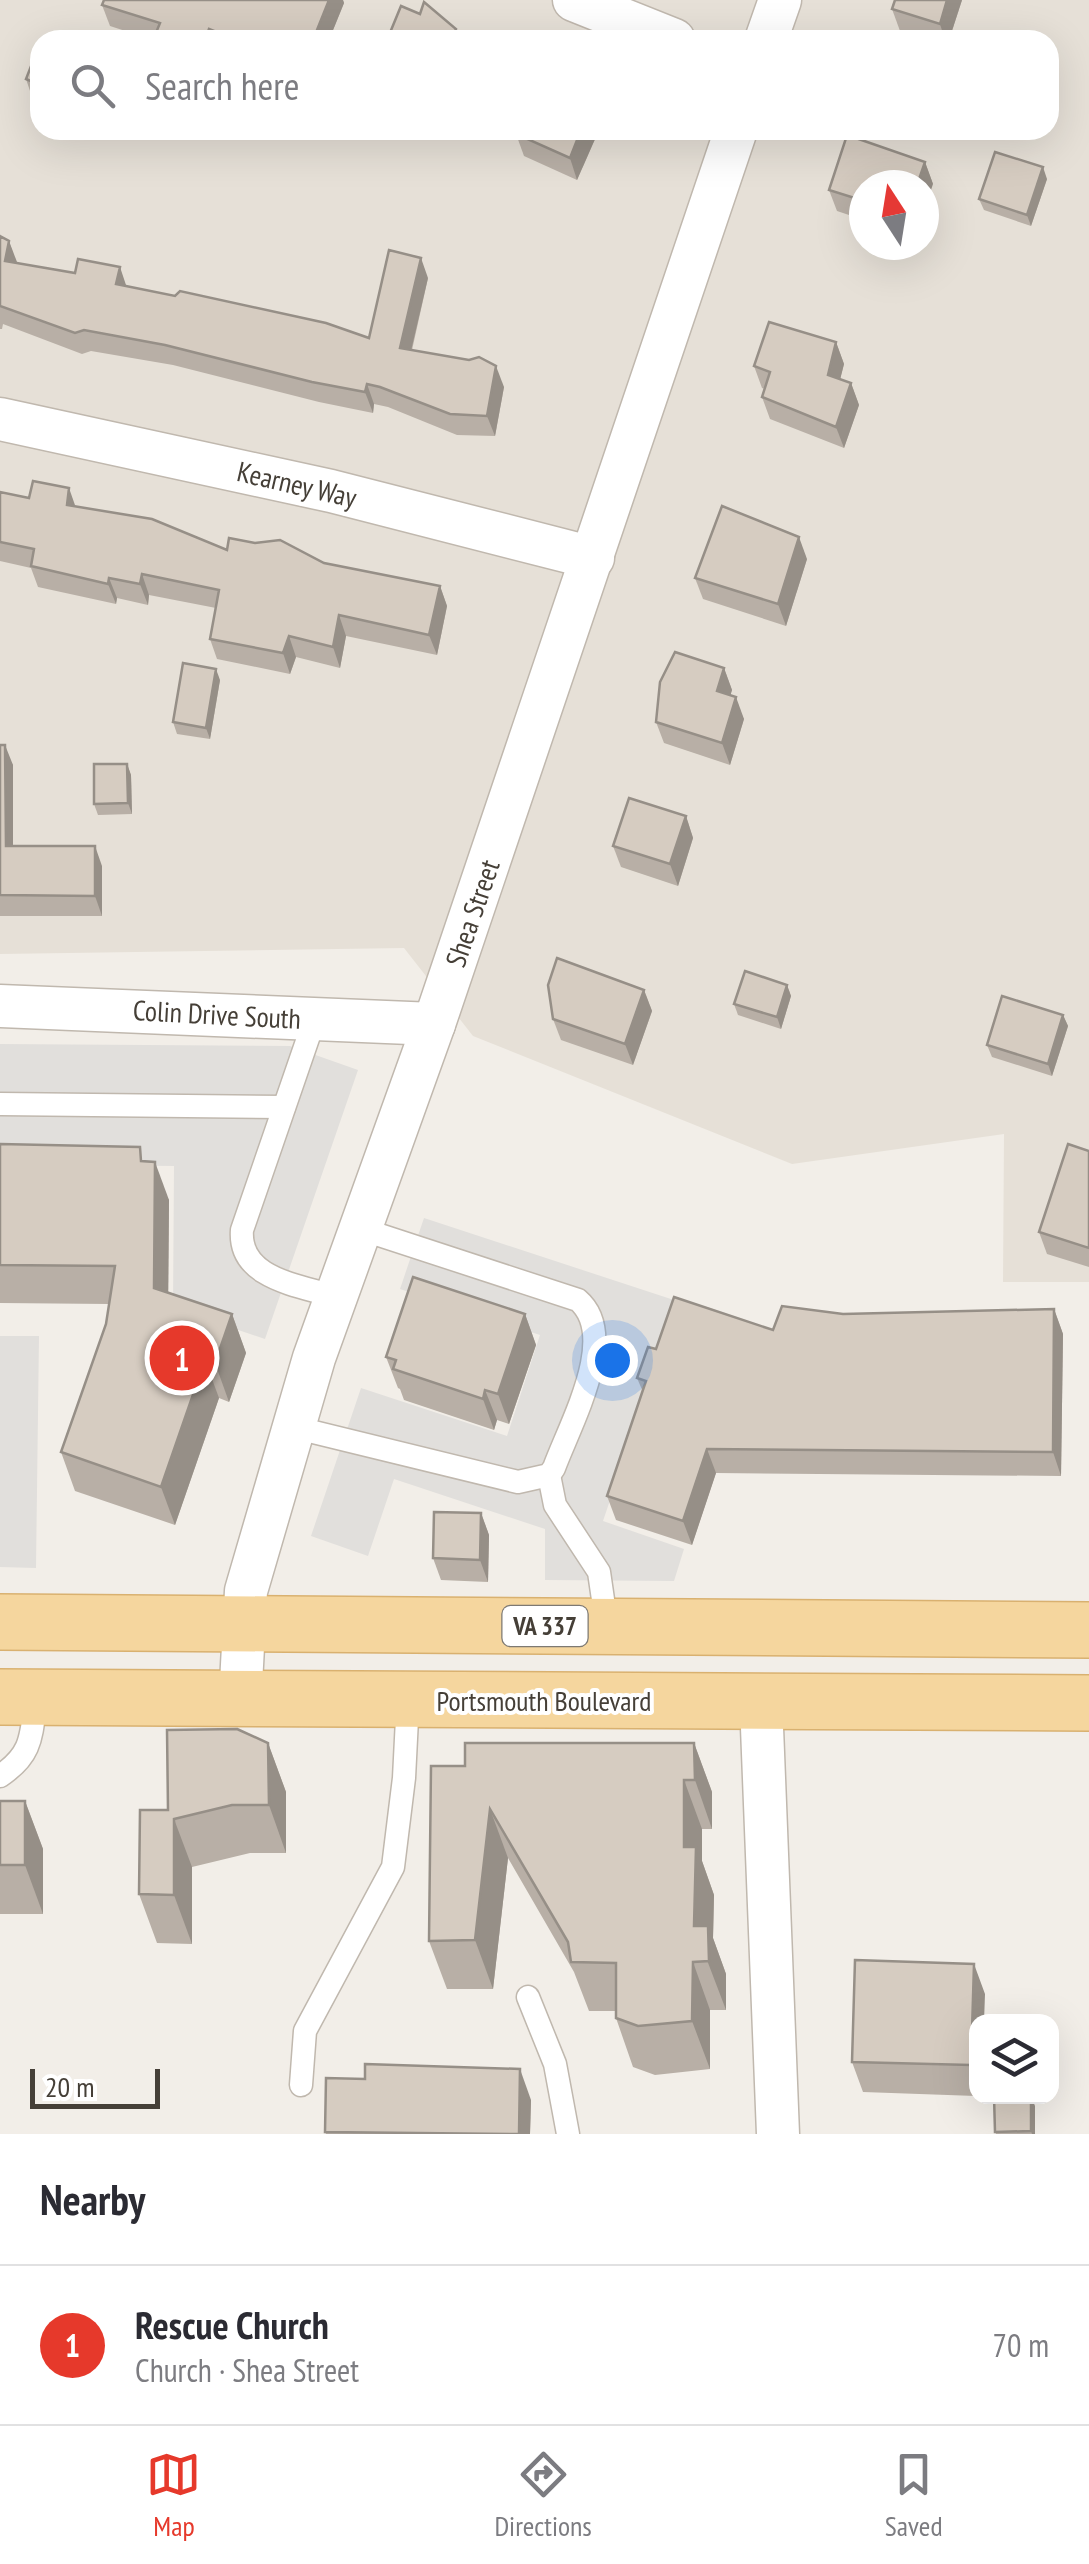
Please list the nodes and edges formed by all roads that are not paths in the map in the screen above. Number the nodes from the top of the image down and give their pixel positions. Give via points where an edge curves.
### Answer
1 (574, 0) edge
2 (780, 0) edge
3 (649, 30) edge
4 (770, 30) edge
5 (733, 140) edge
6 (0, 419) edge
7 (593, 558) junction
8 (0, 1006) edge
9 (315, 1018) junction
10 (434, 1024) junction
11 (0, 1104) edge
12 (284, 1108) junction
13 (361, 1229) junction
14 (336, 1297) junction
15 (292, 1428) junction
16 (549, 1475) junction
17 (0, 1622) edge
18 (244, 1624) junction
19 (607, 1626) junction
20 (1089, 1630) edge
21 (18, 1697) edge
22 (408, 1700) junction
23 (240, 1702) junction
24 (761, 1702) junction
25 (1089, 1704) edge
26 (0, 1776) edge
27 (528, 1997) dead end
28 (301, 2086) dead end
29 (568, 2134) edge
30 (778, 2134) edge

1 - 3 street
2 - 4 street
5 - 7 street, Shea Street
6 - 7 street, Kearney Way via 331,491
7 - 10 street, Shea Street
8 - 9 street, Colin Drive South
9 - 10 street, Colin Drive South
9 - 12 lane
10 - 13 street, Shea Street
11 - 12 lane
12 - 14 lane via 240,1247 262,1272
13 - 14 street, Shea Street
13 - 16 lane via 578,1300 590,1310 596,1350
14 - 15 street, Shea Street
15 - 16 lane via 490,1478 518,1482
15 - 18 street, Shea Street via 246,1591
16 - 19 lane via 555,1506 599,1572
17 - 18 main road, VA 337
18 - 19 main road, VA 337
18 - 23 street, Shea Street
19 - 20 main road, VA 337
21 - 23 main road, Portsmouth Boulevard
21 - 26 lane via 29,1746 21,1762
22 - 23 main road, Portsmouth Boulevard
22 - 24 main road, Portsmouth Boulevard
22 - 28 lane via 392,1867 305,2031
24 - 25 main road, Portsmouth Boulevard
24 - 30 street
27 - 29 lane via 555,2064

